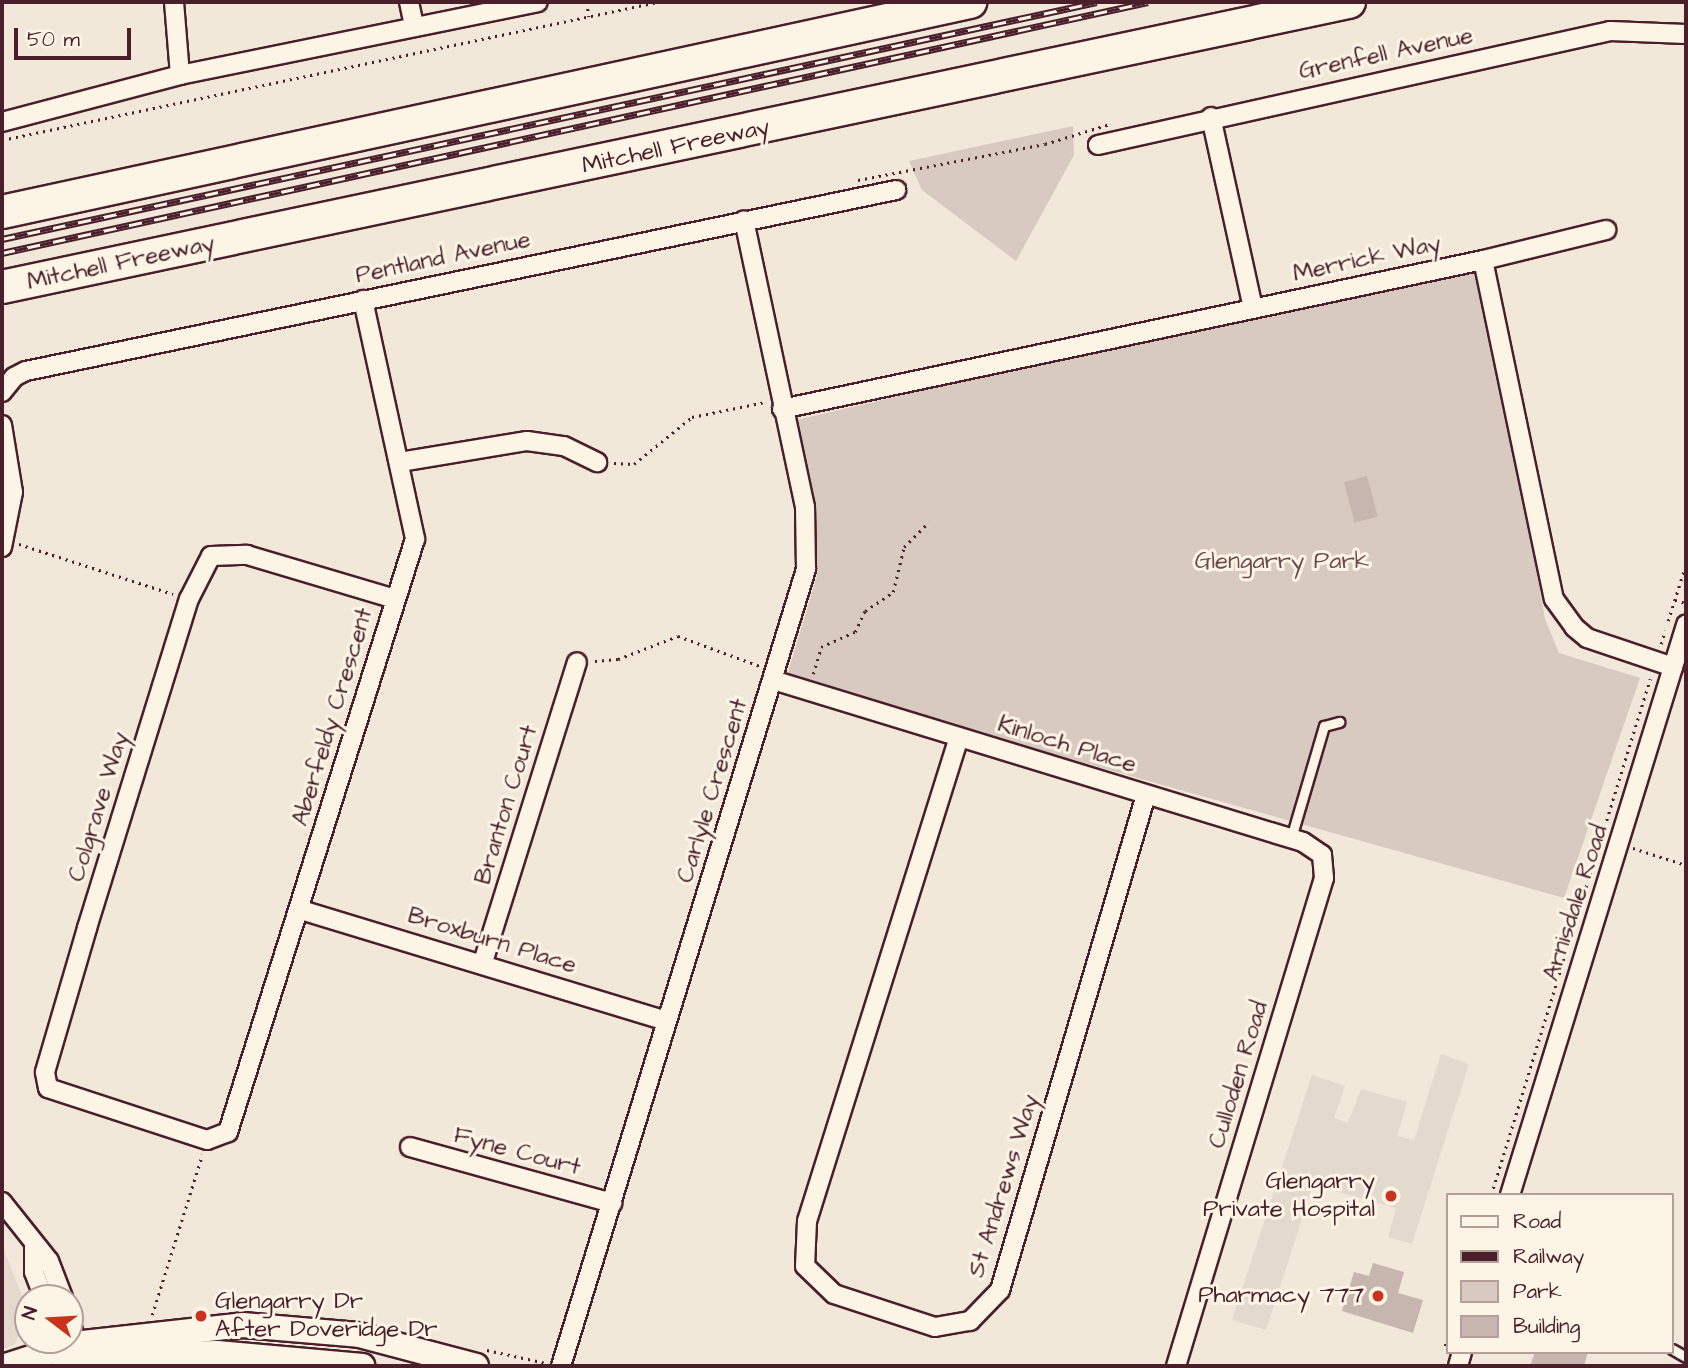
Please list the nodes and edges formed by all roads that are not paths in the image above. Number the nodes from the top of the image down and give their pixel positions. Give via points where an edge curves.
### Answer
1 (174, 2) edge
2 (409, 2) edge
3 (538, 2) edge
4 (970, 2) edge
5 (1349, 2) edge
6 (414, 26) junction
7 (1686, 34) edge
8 (180, 75) junction
9 (1211, 117) junction
10 (2, 122) edge
11 (1098, 145) dead end
12 (896, 190) dead end
13 (2, 212) edge
14 (744, 220) junction
15 (1605, 230) dead end
16 (1483, 260) junction
17 (2, 287) edge
18 (363, 300) junction
19 (1253, 308) junction
20 (3, 389) edge
21 (781, 404) junction
22 (2, 425) edge
23 (400, 462) junction
24 (597, 462) road end
25 (3, 543) edge
26 (394, 599) junction
27 (1686, 625) edge
28 (577, 662) road end
29 (1673, 667) junction
30 (774, 676) junction
31 (1339, 722) dead end
32 (960, 737) junction
33 (1146, 794) junction
34 (1291, 838) junction
35 (1324, 878) joint
36 (301, 910) junction
37 (483, 962) junction
38 (667, 1021) junction
39 (213, 1139) joint
40 (410, 1147) dead end
41 (1511, 1193) edge
42 (2, 1202) edge
43 (612, 1203) junction
44 (34, 1247) junction
45 (39, 1284) edge
46 (58, 1284) edge
47 (84, 1351) edge
48 (66, 1354) edge
49 (6, 1366) edge
50 (362, 1366) edge
51 (476, 1366) edge
52 (561, 1366) edge
53 (1176, 1366) edge

1 - 8 street
2 - 6 street
3 - 6 street
4 - 13 highway
5 - 17 highway, Mitchell Freeway
6 - 8 street
7 - 9 street, Grenfell Avenue via 1610,31
8 - 10 street
9 - 11 street, Grenfell Avenue
9 - 19 street
12 - 14 street, Pentland Avenue
14 - 18 street, Pentland Avenue
14 - 21 street, Carlyle Crescent
15 - 16 street, Merrick Way
16 - 19 street, Merrick Way
16 - 29 street via 1554,599 1587,638
18 - 20 street, Pentland Avenue via 26,371
18 - 23 street, Aberfeldy Crescent
19 - 21 street, Merrick Way
21 - 30 street, Carlyle Crescent via 805,507 806,569
22 - 25 street via 12,482
23 - 24 street via 527,440 564,446
23 - 26 street, Aberfeldy Crescent via 415,539
26 - 36 street, Aberfeldy Crescent
26 - 39 street, Colgrave Way via 247,555 211,556 189,599 45,1072 48,1087
27 - 29 street, Arnisdale Road
28 - 37 street, Branton Court
29 - 41 street, Arnisdale Road
30 - 32 street, Kinloch Place via 808,691
30 - 38 street, Carlyle Crescent
31 - 34 lane via 1324,726
32 - 33 street, Kinloch Place
32 - 33 street, St Andrews Way via 807,1220 805,1266 834,1294 935,1328 971,1321 1000,1290
33 - 34 street, Kinloch Place
34 - 35 street, Kinloch Place via 1317,849 1324,862
35 - 53 street, Culloden Road
36 - 37 street, Broxburn Place
36 - 39 street, Aberfeldy Crescent via 228,1132
37 - 38 street, Broxburn Place
38 - 43 street, Carlyle Crescent
40 - 43 street, Fyne Court
42 - 44 street
43 - 52 street, Carlyle Crescent
44 - 45 street
44 - 46 street via 49,1261
47 - 51 main road via 235,1325 305,1328 404,1345
48 - 49 main road
48 - 50 main road via 217,1353

